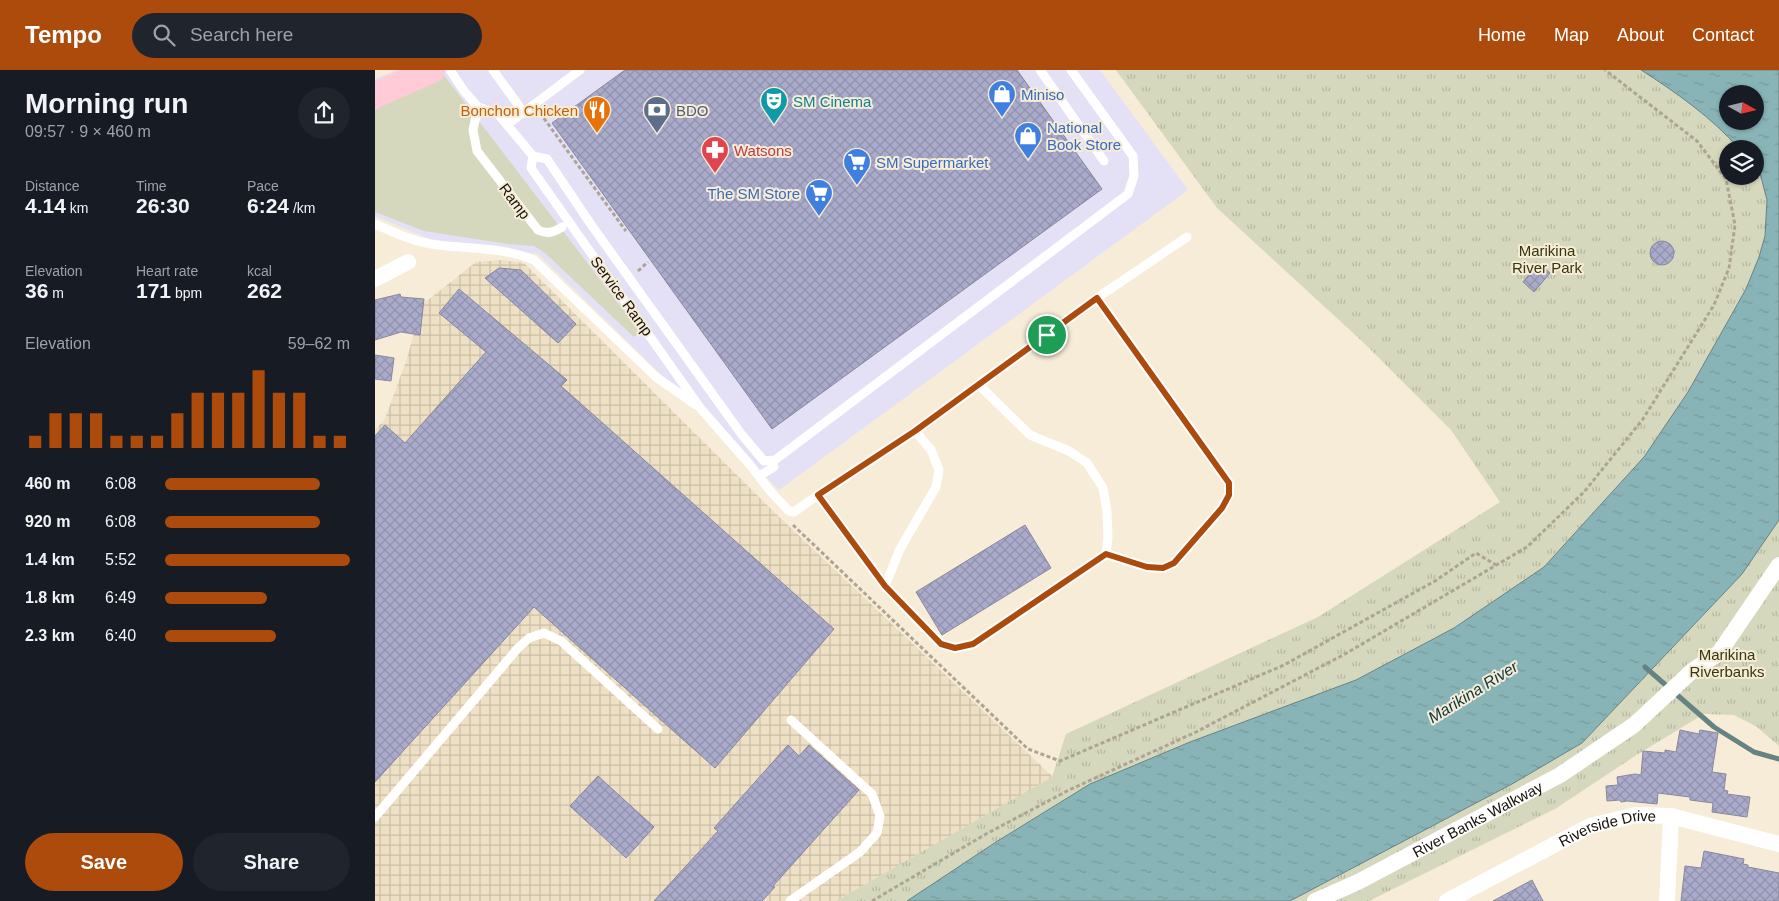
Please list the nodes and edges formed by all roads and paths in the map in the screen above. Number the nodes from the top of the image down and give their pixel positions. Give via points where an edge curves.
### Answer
1 (493, 70) edge
2 (580, 70) edge
3 (1040, 70) edge
4 (1071, 70) edge
5 (1605, 70) edge
6 (444, 71) edge
7 (375, 96) edge
8 (479, 107) junction
9 (537, 110) dead end
10 (524, 113) junction
11 (508, 124) junction
12 (533, 156) junction
13 (1103, 161) dead end
14 (375, 224) edge
15 (562, 227) dead end
16 (625, 230) dead end
17 (1187, 237) dead end
18 (408, 262) dead end
19 (375, 279) edge
20 (1097, 298) junction
21 (979, 385) junction
22 (701, 409) junction
23 (915, 431) junction
24 (774, 467) dead end
25 (759, 476) junction
26 (818, 495) junction
27 (790, 522) dead end
28 (1106, 554) junction
29 (1779, 564) edge
30 (1497, 565) junction
31 (885, 586) junction
32 (791, 720) dead end
33 (658, 729) dead end
34 (1671, 816) junction
35 (375, 817) edge
36 (1779, 844) edge
37 (790, 901) edge
38 (871, 901) edge
39 (1315, 901) edge
40 (1447, 901) edge
41 (1667, 901) edge

1 - 10 lane
2 - 10 lane
3 - 13 lane
4 - 12 lane via 1133,156 1134,176 1129,194 775,460 764,461 742,435 547,159
5 - 30 path via 1697,141 1726,179 1735,224 1729,268 1714,305 1643,419 1584,492 1527,547
6 - 7 main road
6 - 8 lane
8 - 11 lane via 498,114
8 - 15 lane, Ramp via 473,130 477,150 538,230 547,234
9 - 16 path
10 - 11 lane
11 - 12 lane
12 - 22 lane, Service Ramp via 531,168
14 - 22 lane via 411,239 499,250 534,260 655,377
17 - 20 lane
18 - 19 street
20 - 21 lane
20 - 28 lane via 1229,483 1229,495 1222,508 1174,563 1163,568 1147,567
21 - 23 lane
21 - 28 lane via 1030,435 1069,451 1087,463 1103,488 1107,511
22 - 25 lane
23 - 26 lane
23 - 31 lane via 931,450 939,470 936,487 900,549
24 - 25 lane
25 - 26 lane via 789,511 794,512
26 - 31 lane
27 - 30 path via 1028,750 1060,761 1284,665 1435,581 1476,553
28 - 31 lane via 973,644 955,648 941,644
29 - 39 street, River Banks Walkway via 1719,653 1692,671 1634,725 1560,776 1358,882
30 - 38 path via 1345,654 1196,732 1069,790
32 - 37 lane via 872,794 880,816 877,833 861,852
33 - 35 lane via 561,641 543,633 529,638 512,656
34 - 36 street, Riverside Drive
34 - 40 street, Riverside Drive via 1636,816 1590,826
34 - 41 street

